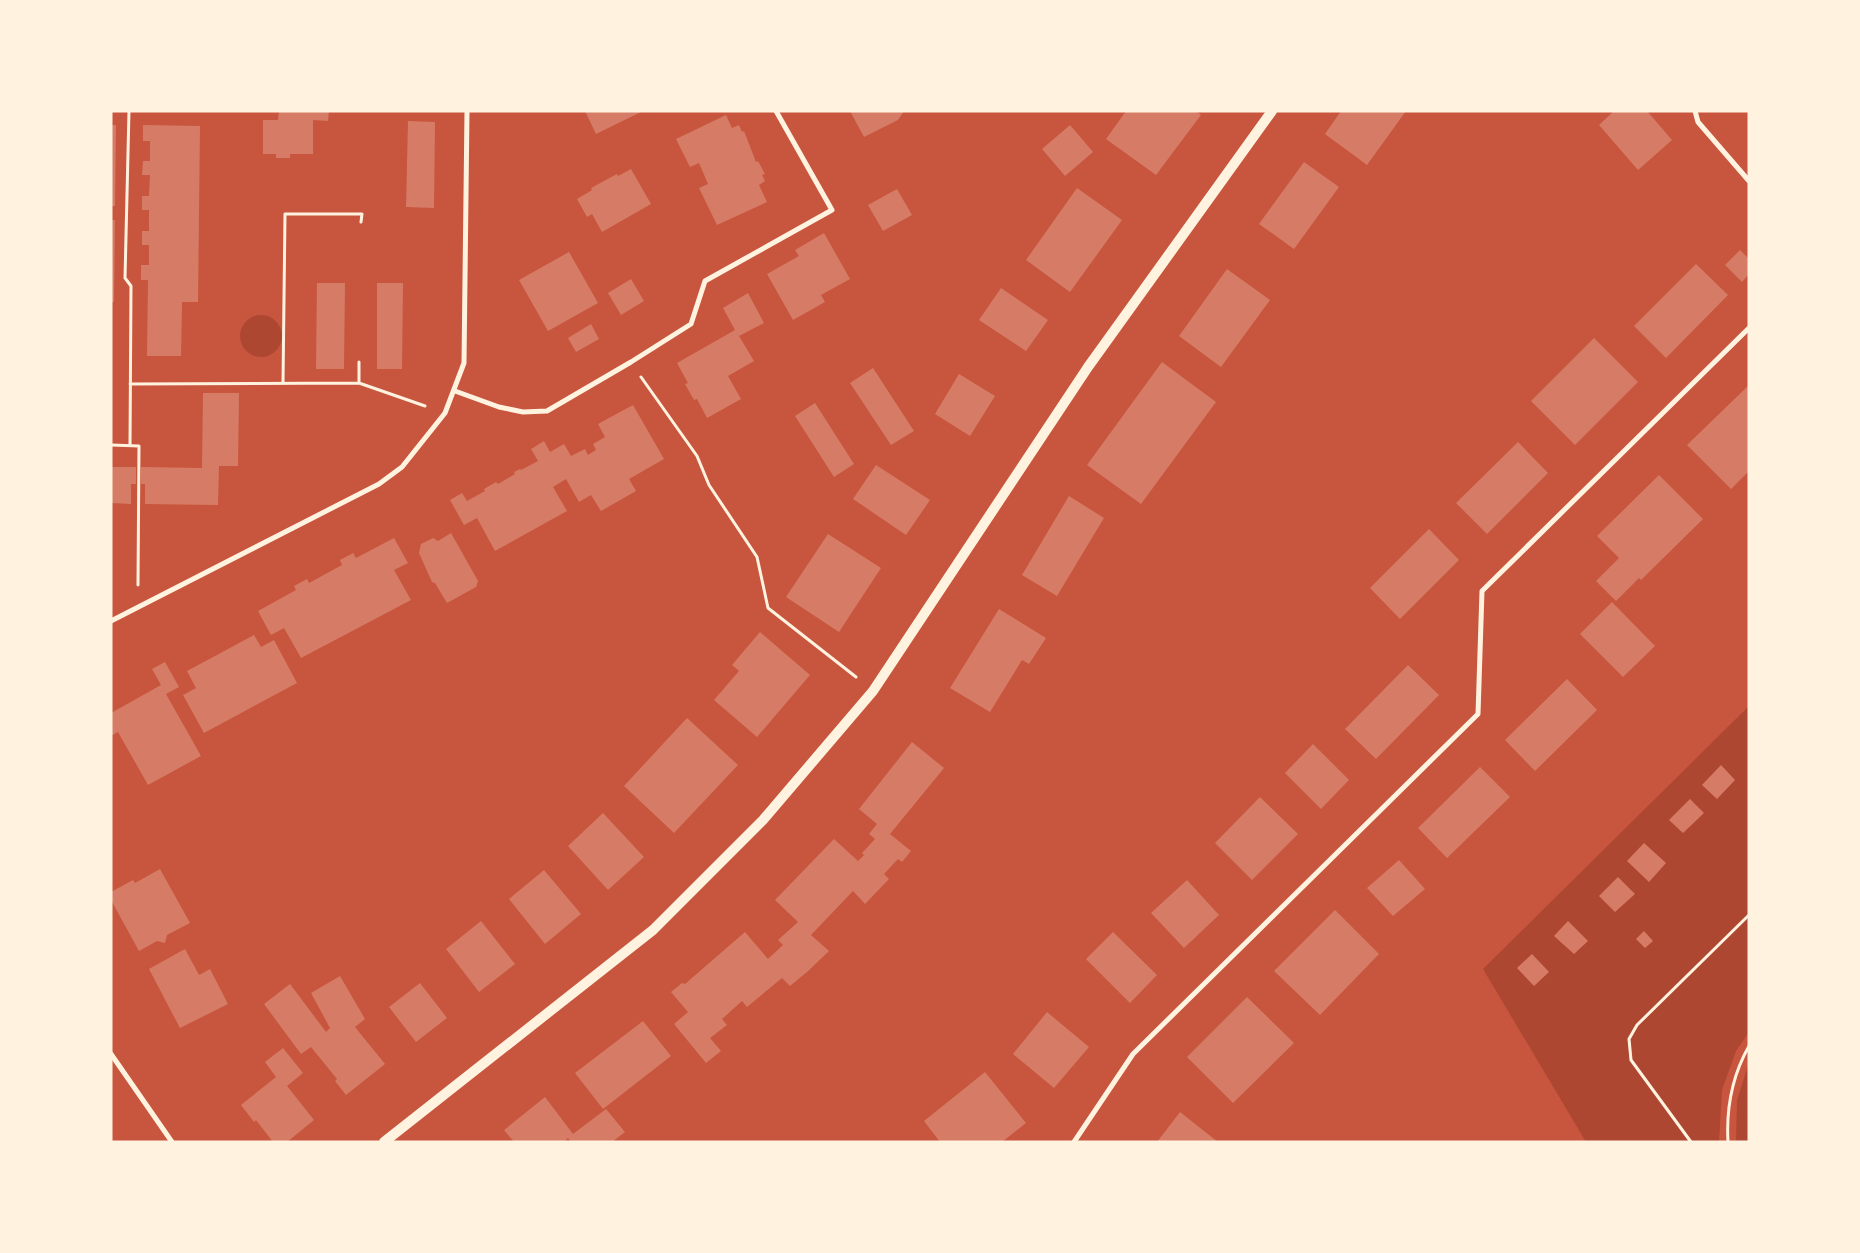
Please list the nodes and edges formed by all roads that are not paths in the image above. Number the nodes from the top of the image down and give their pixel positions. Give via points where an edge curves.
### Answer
1 (467, 111) edge
2 (776, 111) edge
3 (1272, 111) edge
4 (1695, 111) edge
5 (1749, 181) edge
6 (1749, 328) edge
7 (455, 391) junction
8 (111, 621) edge
9 (111, 1054) edge
10 (172, 1142) edge
11 (384, 1142) edge
12 (1074, 1142) edge

1 - 7 street via 464,363
2 - 7 street via 832,210 705,281 690,324 547,410 523,412
3 - 11 main road via 1088,367 873,690 763,820 653,930
4 - 5 street via 1698,122
6 - 12 street via 1482,591 1478,714 1133,1054
7 - 8 street via 445,413 402,467 379,484
9 - 10 street

